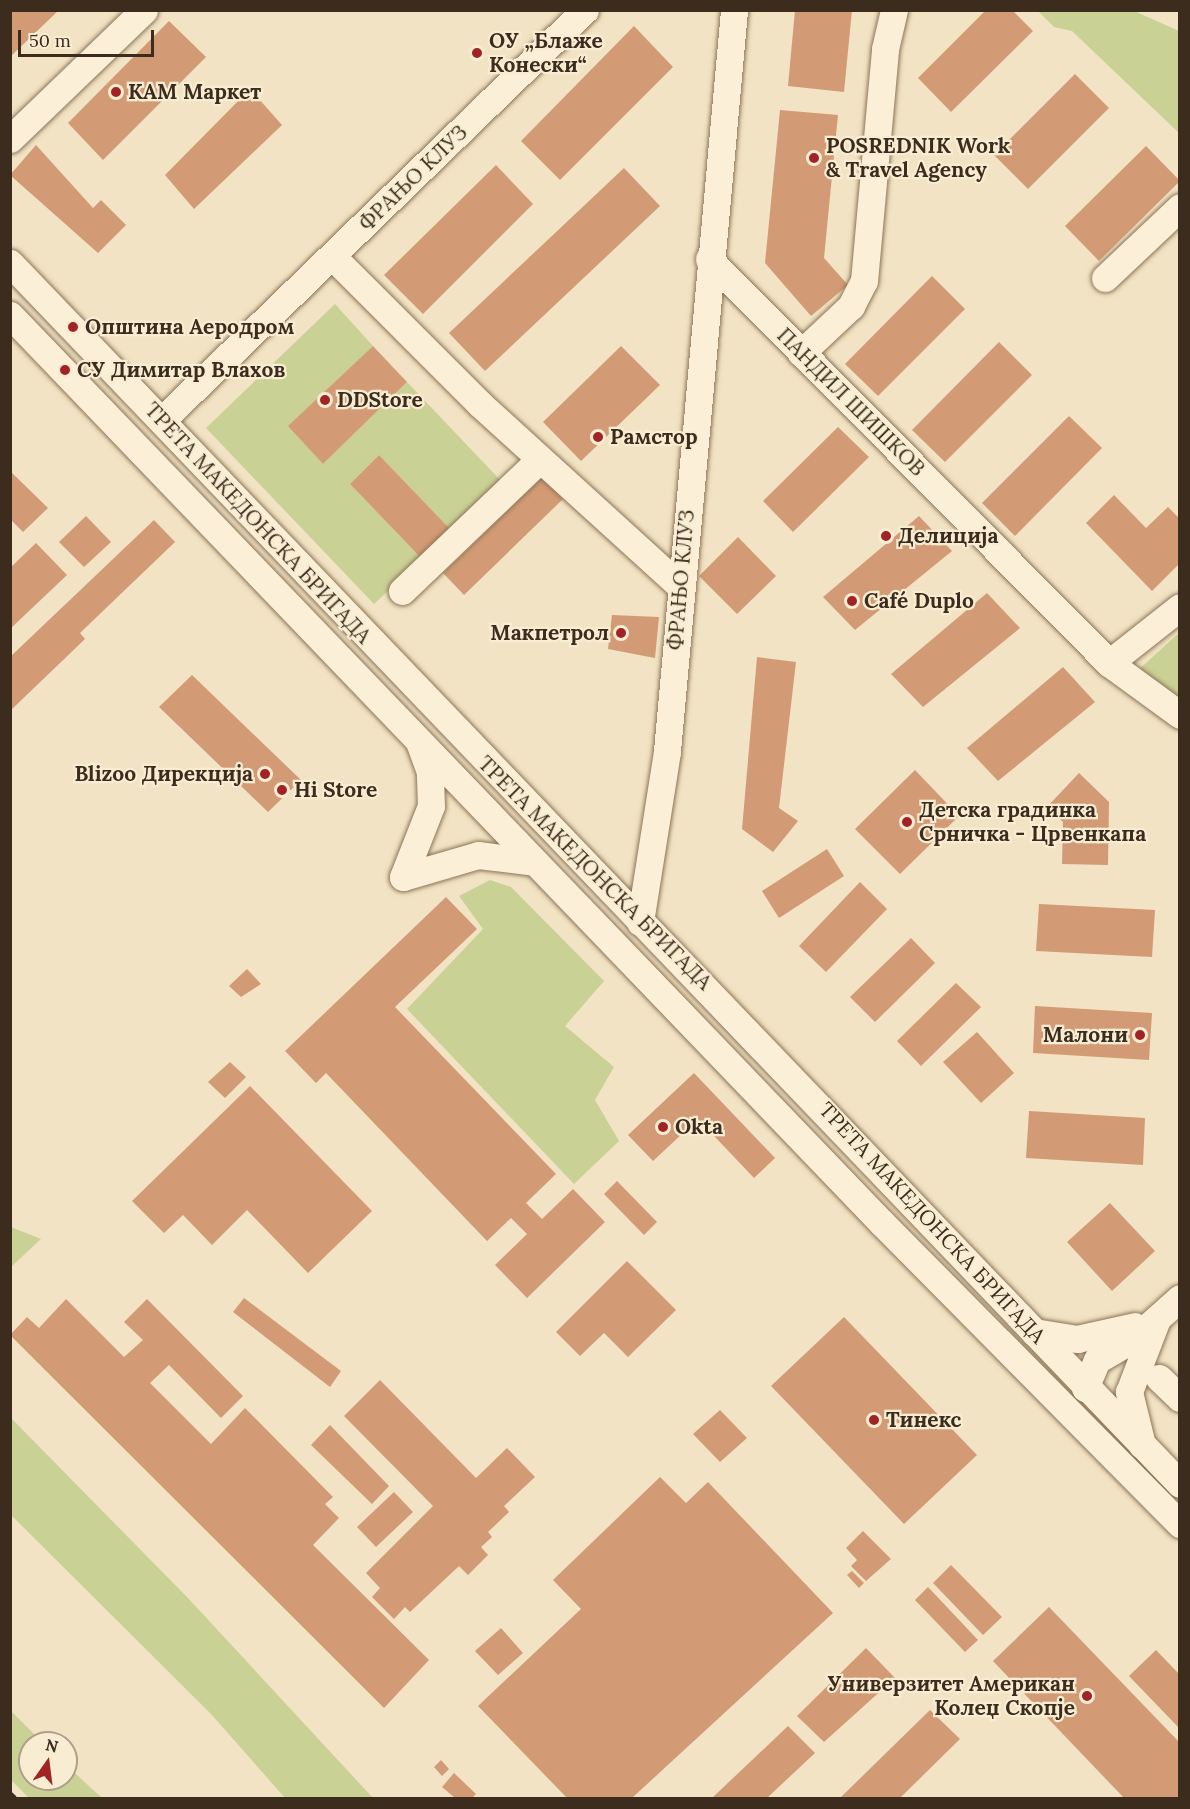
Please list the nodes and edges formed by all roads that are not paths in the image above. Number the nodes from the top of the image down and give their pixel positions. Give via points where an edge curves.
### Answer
1 (585, 10) edge
2 (734, 10) edge
3 (894, 10) edge
4 (129, 16) edge
5 (10, 139) edge
6 (1179, 207) edge
7 (332, 256) junction
8 (709, 259) junction
9 (10, 262) edge
10 (1106, 278) dead end
11 (10, 315) edge
12 (801, 353) junction
13 (162, 420) junction
14 (539, 460) junction
15 (679, 585) junction
16 (402, 591) dead end
17 (1179, 608) edge
18 (1109, 663) junction
19 (1178, 714) edge
20 (413, 730) junction
21 (535, 862) junction
22 (643, 911) junction
23 (1179, 1298) edge
24 (1157, 1318) junction
25 (1034, 1332) junction
26 (1159, 1378) dead end
27 (1085, 1388) junction
28 (1179, 1398) edge
29 (1066, 1410) junction
30 (1143, 1448) junction
31 (1179, 1484) edge
32 (1179, 1524) edge

1 - 7 street, ФРАЊО КЛУЗ
2 - 8 street
3 - 12 street via 885,49 864,282 851,306
4 - 5 street
6 - 10 street
7 - 13 street, ФРАЊО КЛУЗ
7 - 14 street
8 - 12 street, ПАНДИЛ ШИШКОВ
8 - 15 street, ФРАЊО КЛУЗ
9 - 13 street, ТРЕТА МАКЕДОНСКА БРИГАДА
11 - 20 street, ТРЕТА МАКЕДОНСКА БРИГАДА
12 - 18 street, ПАНДИЛ ШИШКОВ
13 - 22 street, ТРЕТА МАКЕДОНСКА БРИГАДА
14 - 15 street
14 - 16 street
15 - 22 street, ФРАЊО КЛУЗ via 667,751
17 - 18 street
18 - 19 street, ПАНДИЛ ШИШКОВ
20 - 21 street, ТРЕТА МАКЕДОНСКА БРИГАДА
20 - 21 street via 432,791 403,877 478,855
21 - 29 street, ТРЕТА МАКЕДОНСКА БРИГАДА
22 - 25 street, ТРЕТА МАКЕДОНСКА БРИГАДА
23 - 24 street
24 - 25 street via 1098,1336
24 - 27 street via 1135,1338 1109,1374
24 - 30 street via 1129,1392
25 - 27 street, ТРЕТА МАКЕДОНСКА БРИГАДА
26 - 28 street
27 - 29 street
27 - 30 street, ТРЕТА МАКЕДОНСКА БРИГАДА
29 - 32 street, ТРЕТА МАКЕДОНСКА БРИГАДА
30 - 31 street, ТРЕТА МАКЕДОНСКА БРИГАДА

